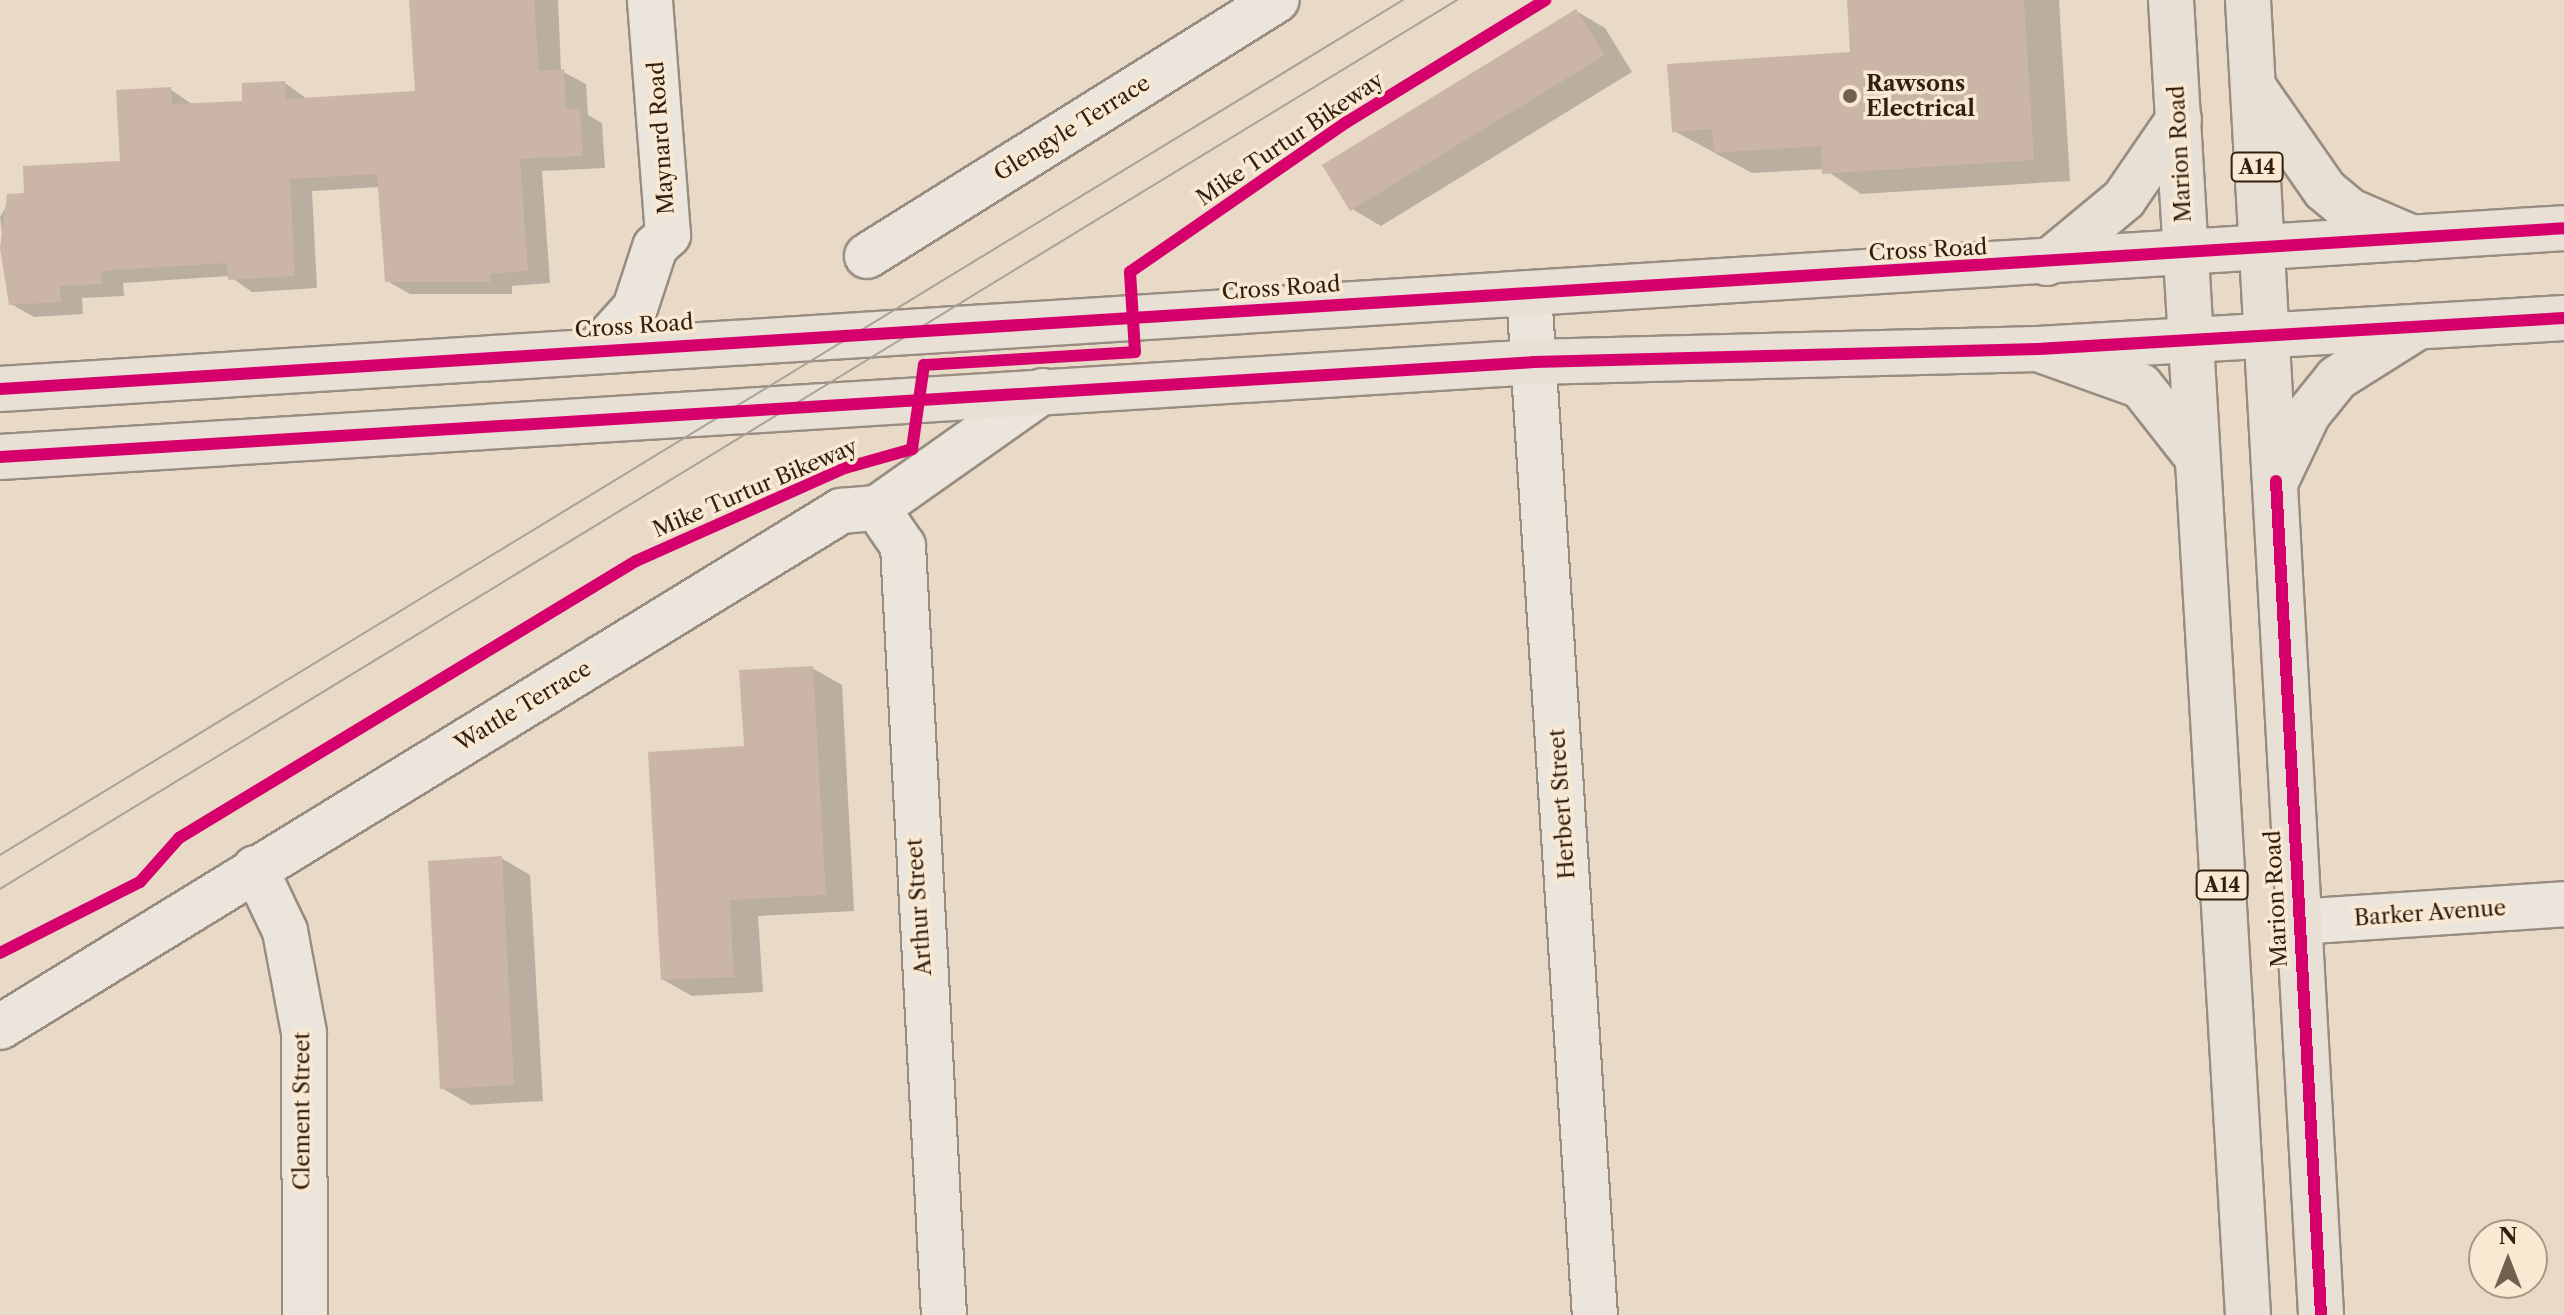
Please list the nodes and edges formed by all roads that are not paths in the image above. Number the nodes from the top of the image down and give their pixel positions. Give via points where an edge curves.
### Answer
1 (650, 0) edge
2 (1276, 0) edge
3 (2171, 0) edge
4 (2248, 0) edge
5 (2253, 86) junction
6 (2179, 119) junction
7 (2564, 228) edge
8 (2413, 238) junction
9 (2262, 248) junction
10 (2186, 254) junction
11 (867, 256) dead end
12 (2047, 263) junction
13 (1529, 293) junction
14 (2564, 318) edge
15 (2416, 328) junction
16 (2267, 337) junction
17 (2190, 341) junction
18 (598, 349) junction
19 (2038, 349) junction
20 (1534, 362) junction
21 (0, 389) edge
22 (1043, 391) junction
23 (2196, 456) junction
24 (0, 457) edge
25 (2276, 481) junction
26 (877, 508) junction
27 (255, 868) junction
28 (2564, 904) edge
29 (2296, 922) junction
30 (0, 1027) edge
31 (305, 1315) edge
32 (944, 1315) edge
33 (1595, 1315) edge
34 (2248, 1315) edge
35 (2321, 1315) edge

1 - 18 street, Maynard Road via 668,235 655,247 635,308
2 - 11 street, Glengyle Terrace
3 - 6 main road, Marion Road / A14
4 - 5 main road, Marion Road / A14
5 - 8 main road via 2325,190 2350,211
5 - 9 main road, Marion Road / A14
6 - 10 main road, Marion Road / A14
6 - 12 main road via 2124,199
7 - 8 main road, Cross Road
8 - 9 main road, Cross Road
9 - 10 main road, Cross Road
9 - 16 main road, Marion Road / A14
10 - 12 main road, Cross Road
10 - 17 main road, Marion Road / A14
12 - 13 main road, Cross Road
13 - 18 main road, Cross Road
13 - 20 street, Herbert Street
14 - 15 main road
15 - 16 main road
15 - 25 main road via 2337,378 2308,414
16 - 17 main road
16 - 25 main road, Marion Road / A14
17 - 19 main road
17 - 23 main road, Marion Road / A14
18 - 21 main road, Cross Road
19 - 20 main road
19 - 23 main road via 2141,386
20 - 22 main road
20 - 33 street, Herbert Street
22 - 24 main road via 919,405
22 - 26 street, Wattle Terrace
23 - 34 main road, Marion Road / A14
25 - 29 main road, Marion Road / A14
26 - 27 street, Wattle Terrace via 841,511
26 - 32 street, Arthur Street via 903,546
27 - 30 street, Wattle Terrace
27 - 31 street, Clement Street via 285,931 304,1033
28 - 29 street, Barker Avenue
29 - 35 main road, Marion Road / A14

